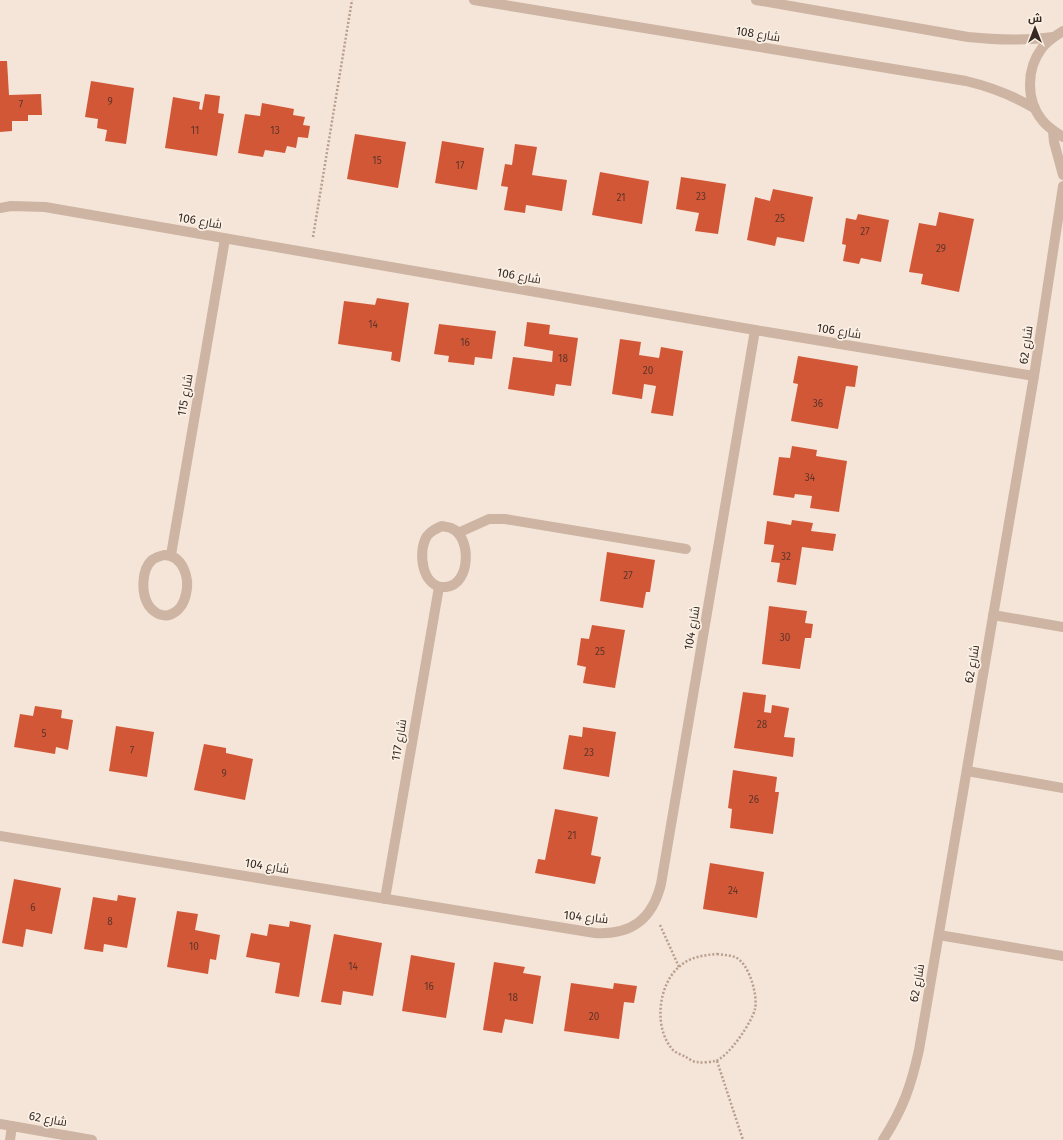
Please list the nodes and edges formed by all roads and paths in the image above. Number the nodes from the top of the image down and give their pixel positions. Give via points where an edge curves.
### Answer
1 (352, 0) edge
2 (474, 0) edge
3 (756, 0) edge
4 (1063, 31) edge
5 (1053, 37) junction
6 (1034, 108) junction
7 (1053, 131) junction
8 (1063, 137) edge
9 (1063, 176) edge
10 (1063, 186) edge
11 (0, 208) edge
12 (225, 239) junction
13 (310, 253) junction
14 (755, 330) junction
15 (1034, 376) junction
16 (458, 533) junction
17 (686, 549) dead end
18 (171, 555) junction
19 (438, 587) junction
20 (994, 615) junction
21 (1063, 626) edge
22 (967, 771) junction
23 (1063, 788) edge
24 (0, 836) edge
25 (385, 899) junction
26 (652, 909) junction
27 (939, 935) junction
28 (1063, 956) edge
29 (679, 967) junction
30 (716, 1061) junction
31 (0, 1124) edge
32 (12, 1126) junction
33 (10, 1140) edge
34 (92, 1140) edge
35 (742, 1140) edge
36 (883, 1140) edge

1 - 13 path
2 - 6 street, شارع 108 via 966,81 1003,92
3 - 5 street via 968,37 1021,41
4 - 5 street
5 - 6 street via 1042,48 1034,62 1030,77 1030,93
6 - 7 street via 1042,121
7 - 8 street
7 - 9 street
10 - 15 street, شارع 62
11 - 12 street, شارع 106 via 44,207
12 - 13 street, شارع 106
12 - 18 street, شارع 115
13 - 14 street, شارع 106
14 - 15 street, شارع 106
14 - 26 street, شارع 104 via 662,876 658,897
15 - 20 street, شارع 62
16 - 17 street via 489,519 505,519
16 - 19 street via 466,552 464,572 450,587
16 - 19 street via 442,526 427,537 424,545 424,570
18 - 18 street via 153,560 148,565 143,583 148,603 155,612 165,616 171,615 181,607 187,588 183,566
19 - 25 street, شارع 117
20 - 21 street
20 - 22 street, شارع 62
22 - 23 street
22 - 27 street, شارع 62
24 - 25 street, شارع 104
25 - 26 street, شارع 104 via 595,933 621,932 633,927
26 - 29 path
27 - 28 street
27 - 36 street, شارع 62 via 913,1079 895,1122
29 - 30 path via 671,976 662,1002 665,1038 674,1051 696,1062
29 - 30 path via 697,957 727,955 736,957 749,975 755,1008 743,1033
30 - 35 path
31 - 32 street, شارع 62
32 - 33 street
32 - 34 street, شارع 62

